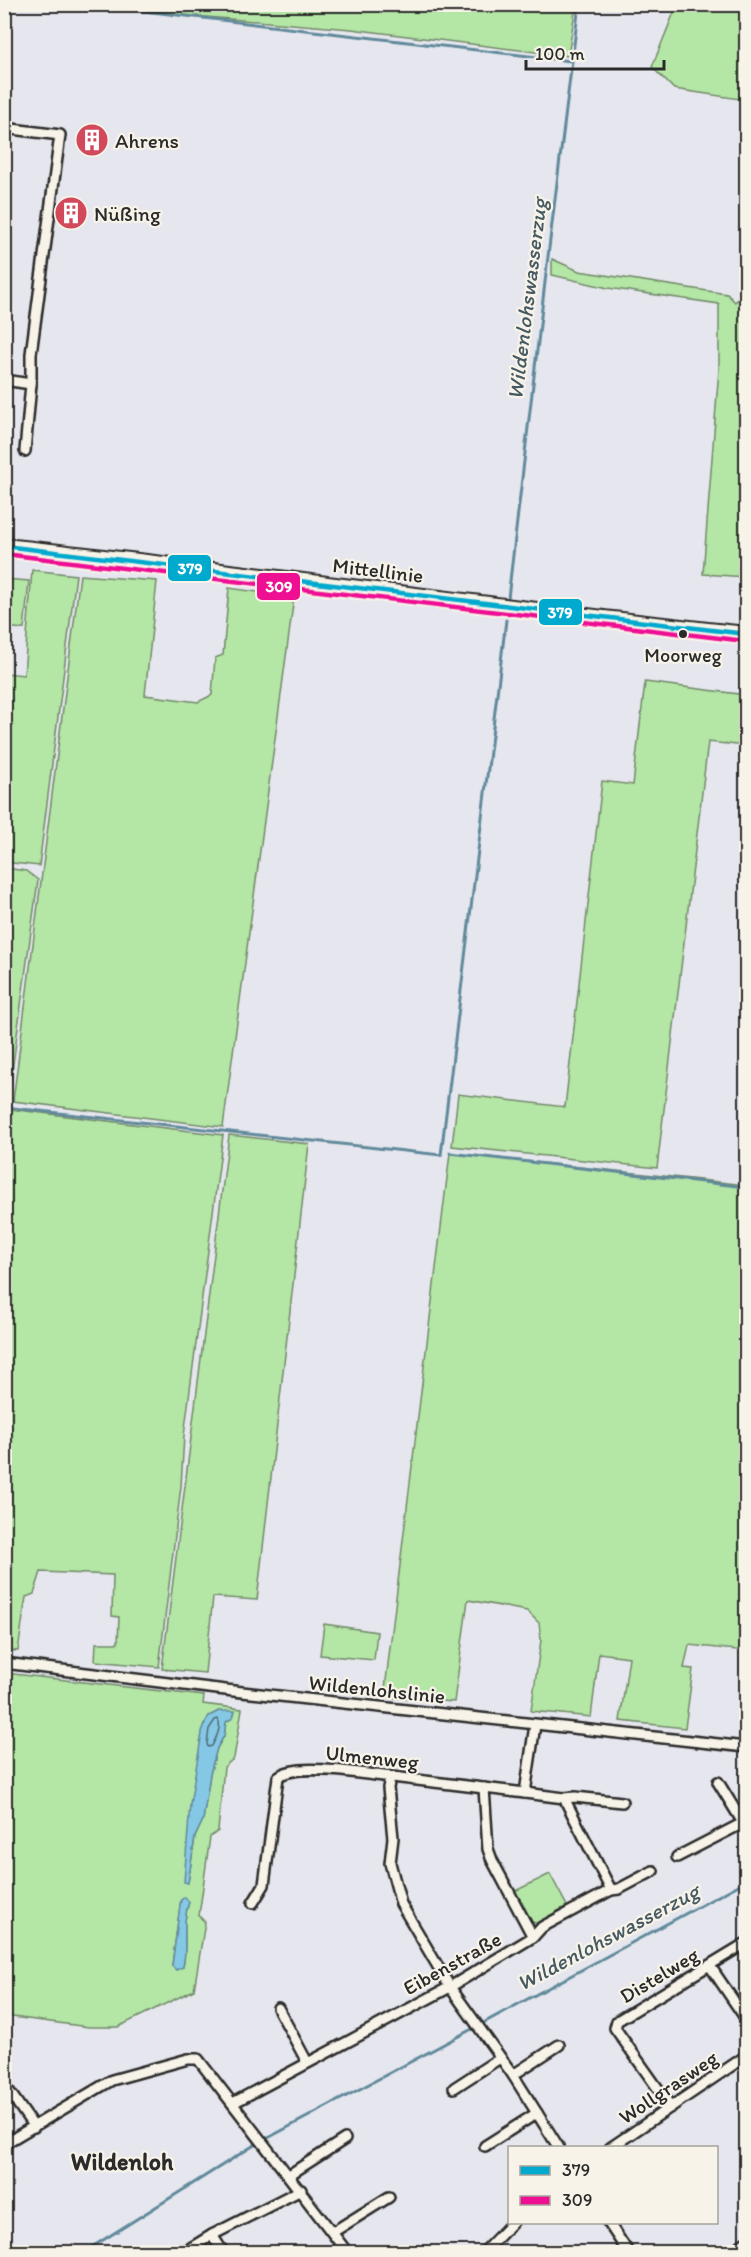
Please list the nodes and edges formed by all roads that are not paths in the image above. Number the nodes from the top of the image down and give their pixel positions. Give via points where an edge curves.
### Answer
1 (4, 128) edge
2 (4, 381) edge
3 (31, 384) junction
4 (25, 451) dead end
5 (4, 546) edge
6 (747, 634) edge
7 (4, 1663) edge
8 (535, 1725) junction
9 (747, 1747) edge
10 (390, 1777) junction
11 (718, 1782) dead end
12 (484, 1788) junction
13 (525, 1793) junction
14 (564, 1798) junction
15 (622, 1802) dead end
16 (745, 1825) edge
17 (677, 1857) dead end
18 (653, 1871) dead end
19 (611, 1890) junction
20 (253, 1903) dead end
21 (534, 1937) junction
22 (747, 1943) edge
23 (710, 1966) junction
24 (450, 1987) junction
25 (278, 2008) dead end
26 (747, 2019) edge
27 (559, 2045) dead end
28 (747, 2056) edge
29 (500, 2058) junction
30 (307, 2062) junction
31 (513, 2075) junction
32 (4, 2084) edge
33 (454, 2088) dead end
34 (233, 2103) junction
35 (671, 2107) junction
36 (537, 2113) junction
37 (34, 2127) junction
38 (345, 2139) dead end
39 (4, 2144) edge
40 (485, 2146) dead end
41 (558, 2146) edge
42 (613, 2146) edge
43 (289, 2175) junction
44 (302, 2190) junction
45 (389, 2197) dead end
46 (512, 2224) edge
47 (609, 2224) edge
48 (333, 2232) junction
49 (212, 2235) junction
50 (747, 2242) edge
51 (184, 2253) edge
52 (222, 2253) edge
53 (347, 2253) edge
54 (484, 2253) edge
55 (628, 2253) edge
56 (732, 2253) edge

1 - 3 street via 60,135 31,354
2 - 3 street
3 - 4 street
5 - 6 street, Mittellinie
7 - 8 street, Wildenlohslinie
8 - 9 street, Wildenlohslinie
8 - 13 street
10 - 12 street, Ulmenweg
10 - 20 street, Ulmenweg via 318,1769 282,1773 278,1777 264,1885
10 - 24 street via 390,1863 395,1887
11 - 16 street
12 - 13 street, Ulmenweg
12 - 21 street via 488,1849
13 - 14 street
14 - 15 street
14 - 19 street
16 - 17 street
18 - 19 street, Eibenstraße
19 - 21 street, Eibenstraße via 542,1927
21 - 24 street, Eibenstraße
22 - 23 street, Distelweg
23 - 26 street
23 - 35 street, Distelweg via 617,2021 615,2028
24 - 29 street
24 - 30 street, Eibenstraße
25 - 30 street
27 - 31 street
28 - 35 street, Wollgrasweg
29 - 31 street
29 - 33 street
30 - 34 street, Eibenstraße
31 - 36 street
32 - 37 street
34 - 37 street via 198,2059 188,2060 112,2080
34 - 43 street
35 - 42 street, Wollgrasweg
36 - 40 street
36 - 41 street
37 - 39 street
38 - 43 street
43 - 44 street
44 - 48 street
44 - 49 street
45 - 48 street
46 - 54 street
47 - 55 street
48 - 53 street
49 - 51 street
49 - 52 street
50 - 56 street

